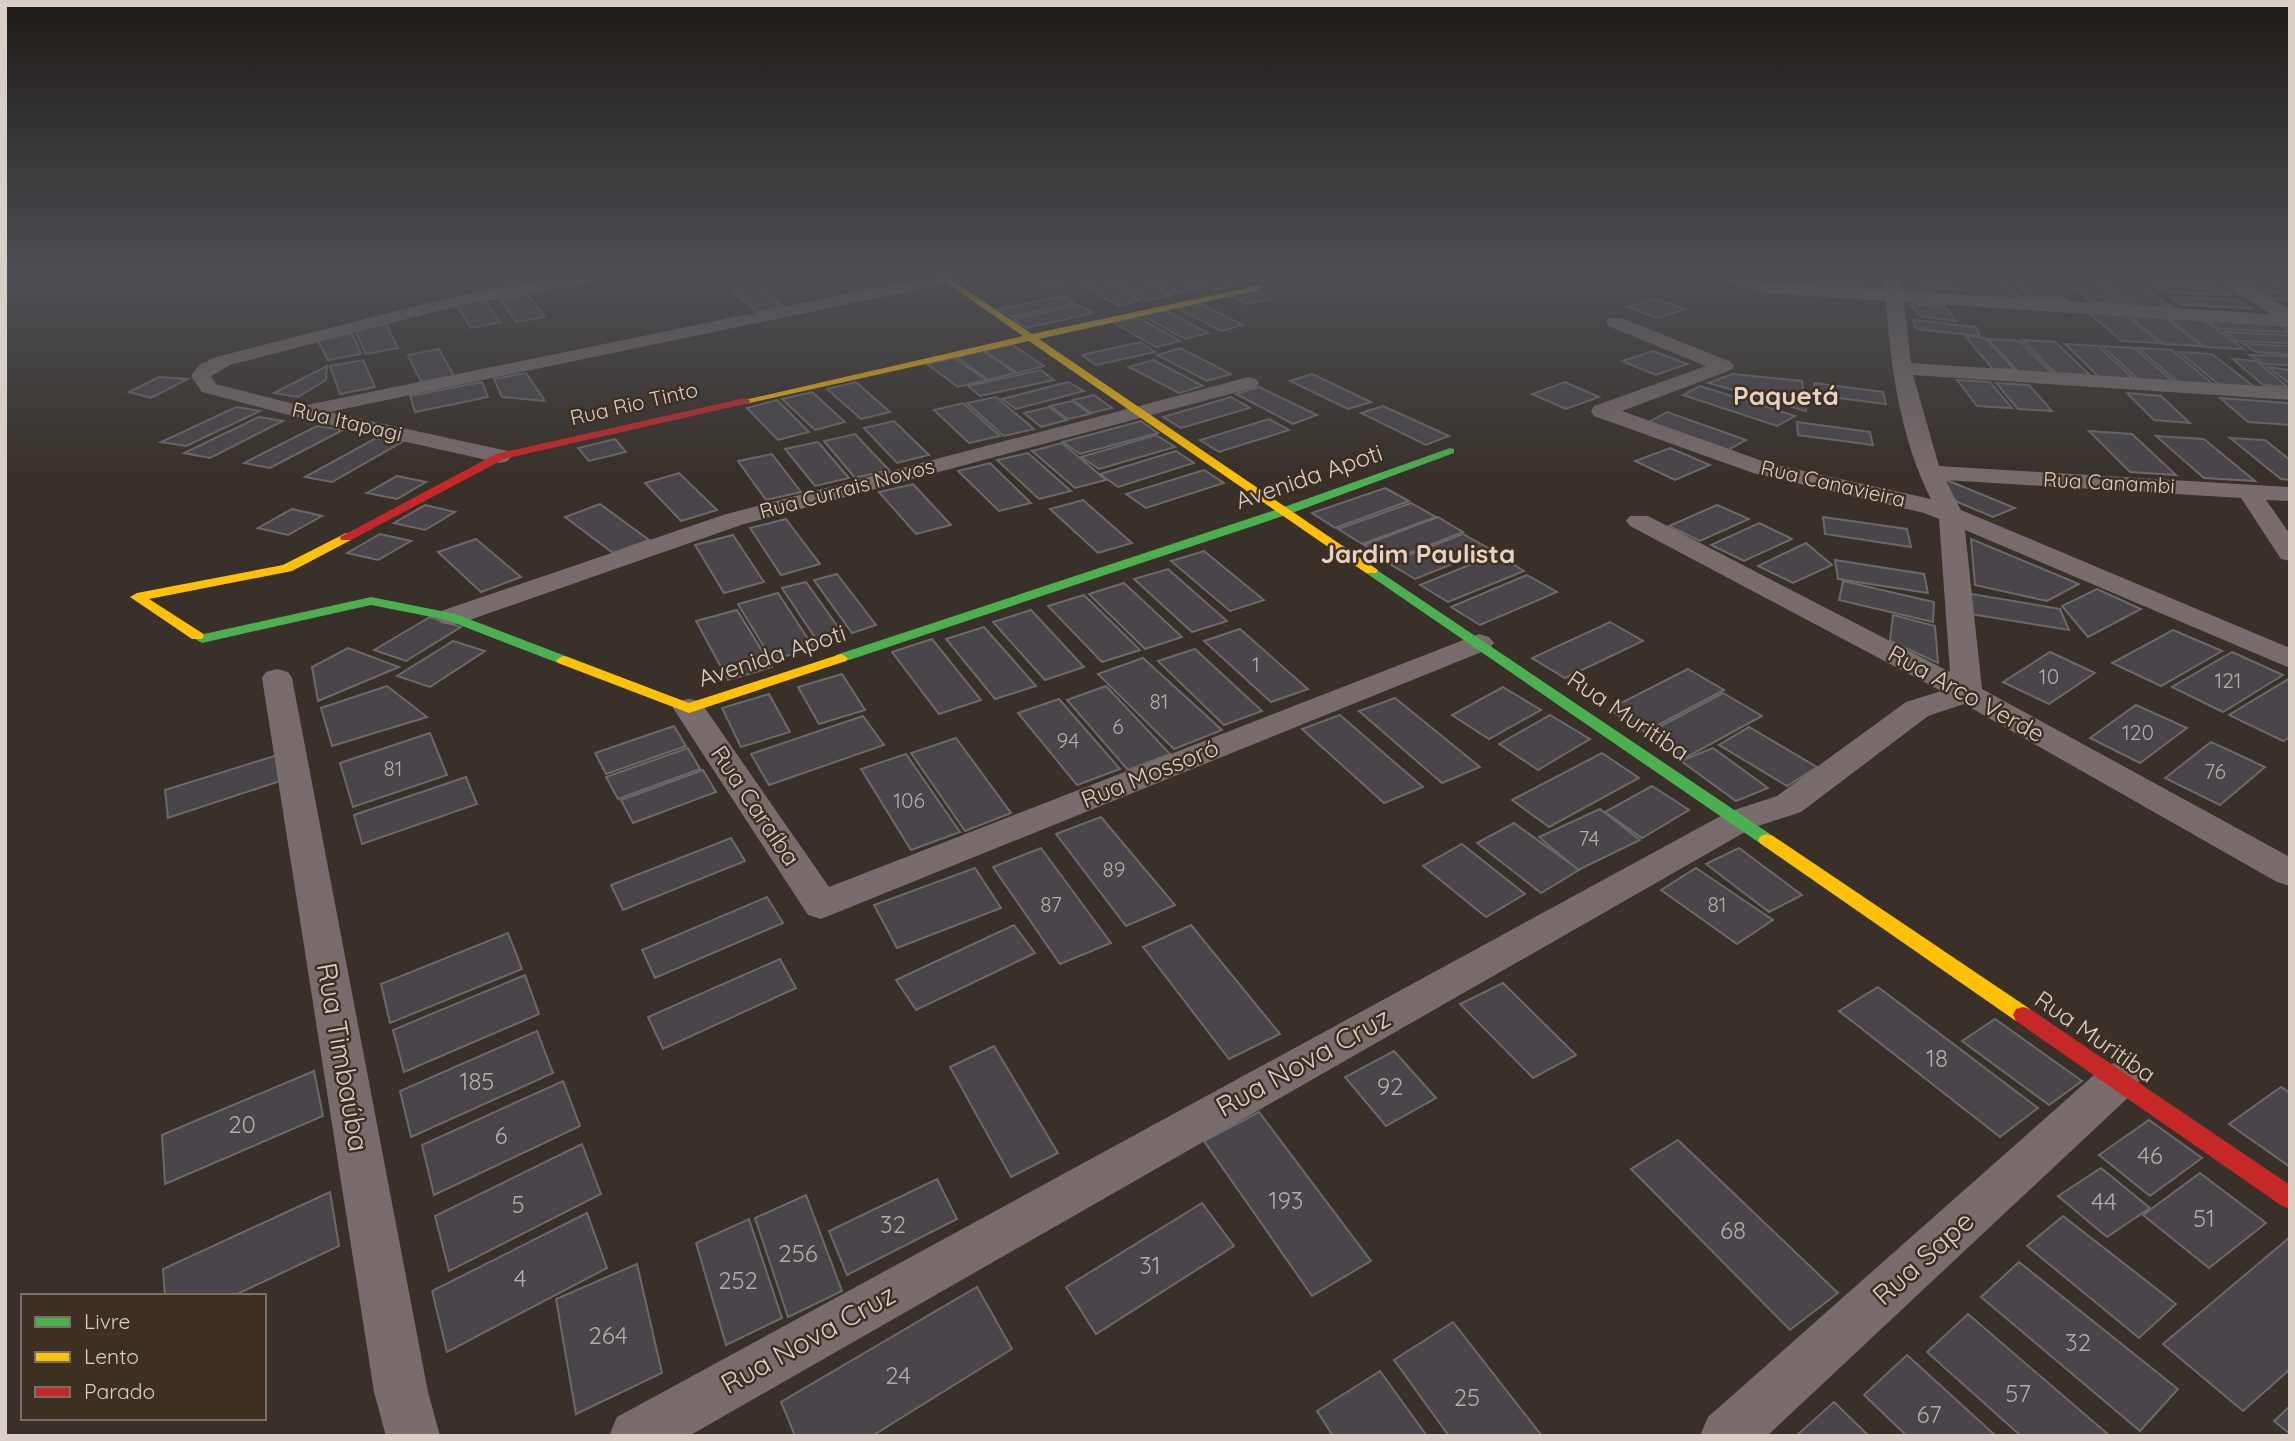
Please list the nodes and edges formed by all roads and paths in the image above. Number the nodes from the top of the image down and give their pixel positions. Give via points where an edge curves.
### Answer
1 (300, 341) edge
2 (634, 341) edge
3 (1015, 341) edge
4 (1035, 341) edge
5 (1663, 341) edge
6 (1899, 341) edge
7 (1901, 368) junction
8 (1249, 383) dead end
9 (2290, 394) edge
10 (1143, 411) junction
11 (300, 412) junction
12 (1450, 451) dead end
13 (500, 456) junction
14 (1929, 472) junction
15 (2248, 491) junction
16 (2290, 494) edge
17 (1288, 510) junction
18 (1951, 515) junction
19 (1639, 521) dead end
20 (2290, 553) edge
21 (287, 568) joint
22 (451, 617) junction
23 (1479, 643) junction
24 (2290, 659) edge
25 (277, 678) dead end
26 (1967, 693) junction
27 (689, 708) junction
28 (1740, 820) junction
29 (2290, 873) edge
30 (821, 905) joint
31 (2118, 1080) junction
32 (2290, 1198) edge
33 (413, 1436) edge
34 (636, 1436) edge
35 (1727, 1436) edge

1 - 11 street, Rua Itapagi via 223,361 201,376 209,388
2 - 11 street
3 - 13 street, Rua Rio Tinto
4 - 10 street, Rua Muritiba
5 - 18 street, Rua Canavieira via 1724,366 1602,411 1761,468 1915,502
6 - 7 street
7 - 9 street
7 - 14 street
8 - 10 street, Rua Currais Novos
10 - 17 street, Rua Muritiba
10 - 22 street, Rua Currais Novos via 732,520
11 - 13 street, Rua Itapagi
12 - 17 street, Avenida Apoti
13 - 21 street, Rua Rio Tinto
14 - 15 street, Rua Canambi
14 - 18 street
15 - 16 street, Rua Canambi
15 - 20 street
17 - 23 street, Rua Muritiba
17 - 27 street, Avenida Apoti
18 - 24 street, Rua Canavieira
18 - 26 street
19 - 26 street, Rua Arco Verde
21 - 22 street, Avenida Apoti via 137,597 202,639 371,601
22 - 27 street, Avenida Apoti
23 - 28 street, Rua Muritiba
23 - 30 street, Rua Mossoró
25 - 33 street, Rua Timbaúba via 401,1392
26 - 28 street, Rua Nova Cruz via 1917,709 1797,799
26 - 29 street, Rua Arco Verde
27 - 30 street, Rua Caraíba
28 - 31 street, Rua Muritiba
28 - 34 street, Rua Nova Cruz
31 - 32 street, Rua Muritiba
31 - 35 street, Rua Sape

